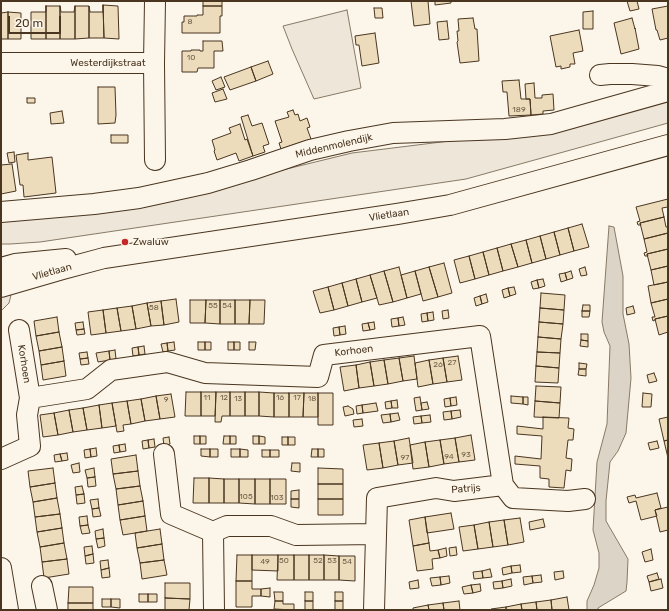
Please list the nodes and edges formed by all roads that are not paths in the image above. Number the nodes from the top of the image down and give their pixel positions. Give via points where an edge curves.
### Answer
1 (155, 1) edge
2 (1, 63) edge
3 (154, 63) junction
4 (600, 75) dead end
5 (668, 79) edge
6 (668, 91) edge
7 (668, 145) edge
8 (155, 160) dead end
9 (1, 212) edge
10 (104, 258) junction
11 (1, 268) edge
12 (1, 287) edge
13 (19, 330) dead end
14 (30, 398) junction
15 (164, 454) dead end
16 (1, 459) edge
17 (502, 485) junction
18 (585, 499) dead end
19 (213, 532) junction
20 (376, 534) junction
21 (1, 568) edge
22 (42, 586) dead end
23 (8, 610) edge
24 (47, 610) edge
25 (214, 610) edge
26 (374, 610) edge

1 - 3 street, Westerdijkstraat
2 - 3 street, Westerdijkstraat
3 - 8 street
4 - 5 street via 632,74
6 - 9 street, Middenmolendijk via 551,124 505,129 393,133 310,150 208,183 139,198
7 - 10 street, Vlietlaan via 450,204
10 - 11 street, Vlietlaan via 65,259 15,264
10 - 12 street, Vlietlaan
13 - 14 street, Korhoen
14 - 16 street, Korhoen via 27,415 30,446
14 - 17 street, Korhoen via 87,389 111,370 167,362 205,373 318,377 324,355 480,336
15 - 19 street via 171,514
17 - 18 street via 513,498 568,501
17 - 20 street, Patrijs via 454,491 436,488 377,498
19 - 20 street via 227,526 271,526 296,536
19 - 25 street
20 - 26 street, Patrijs
21 - 23 street
22 - 24 street

